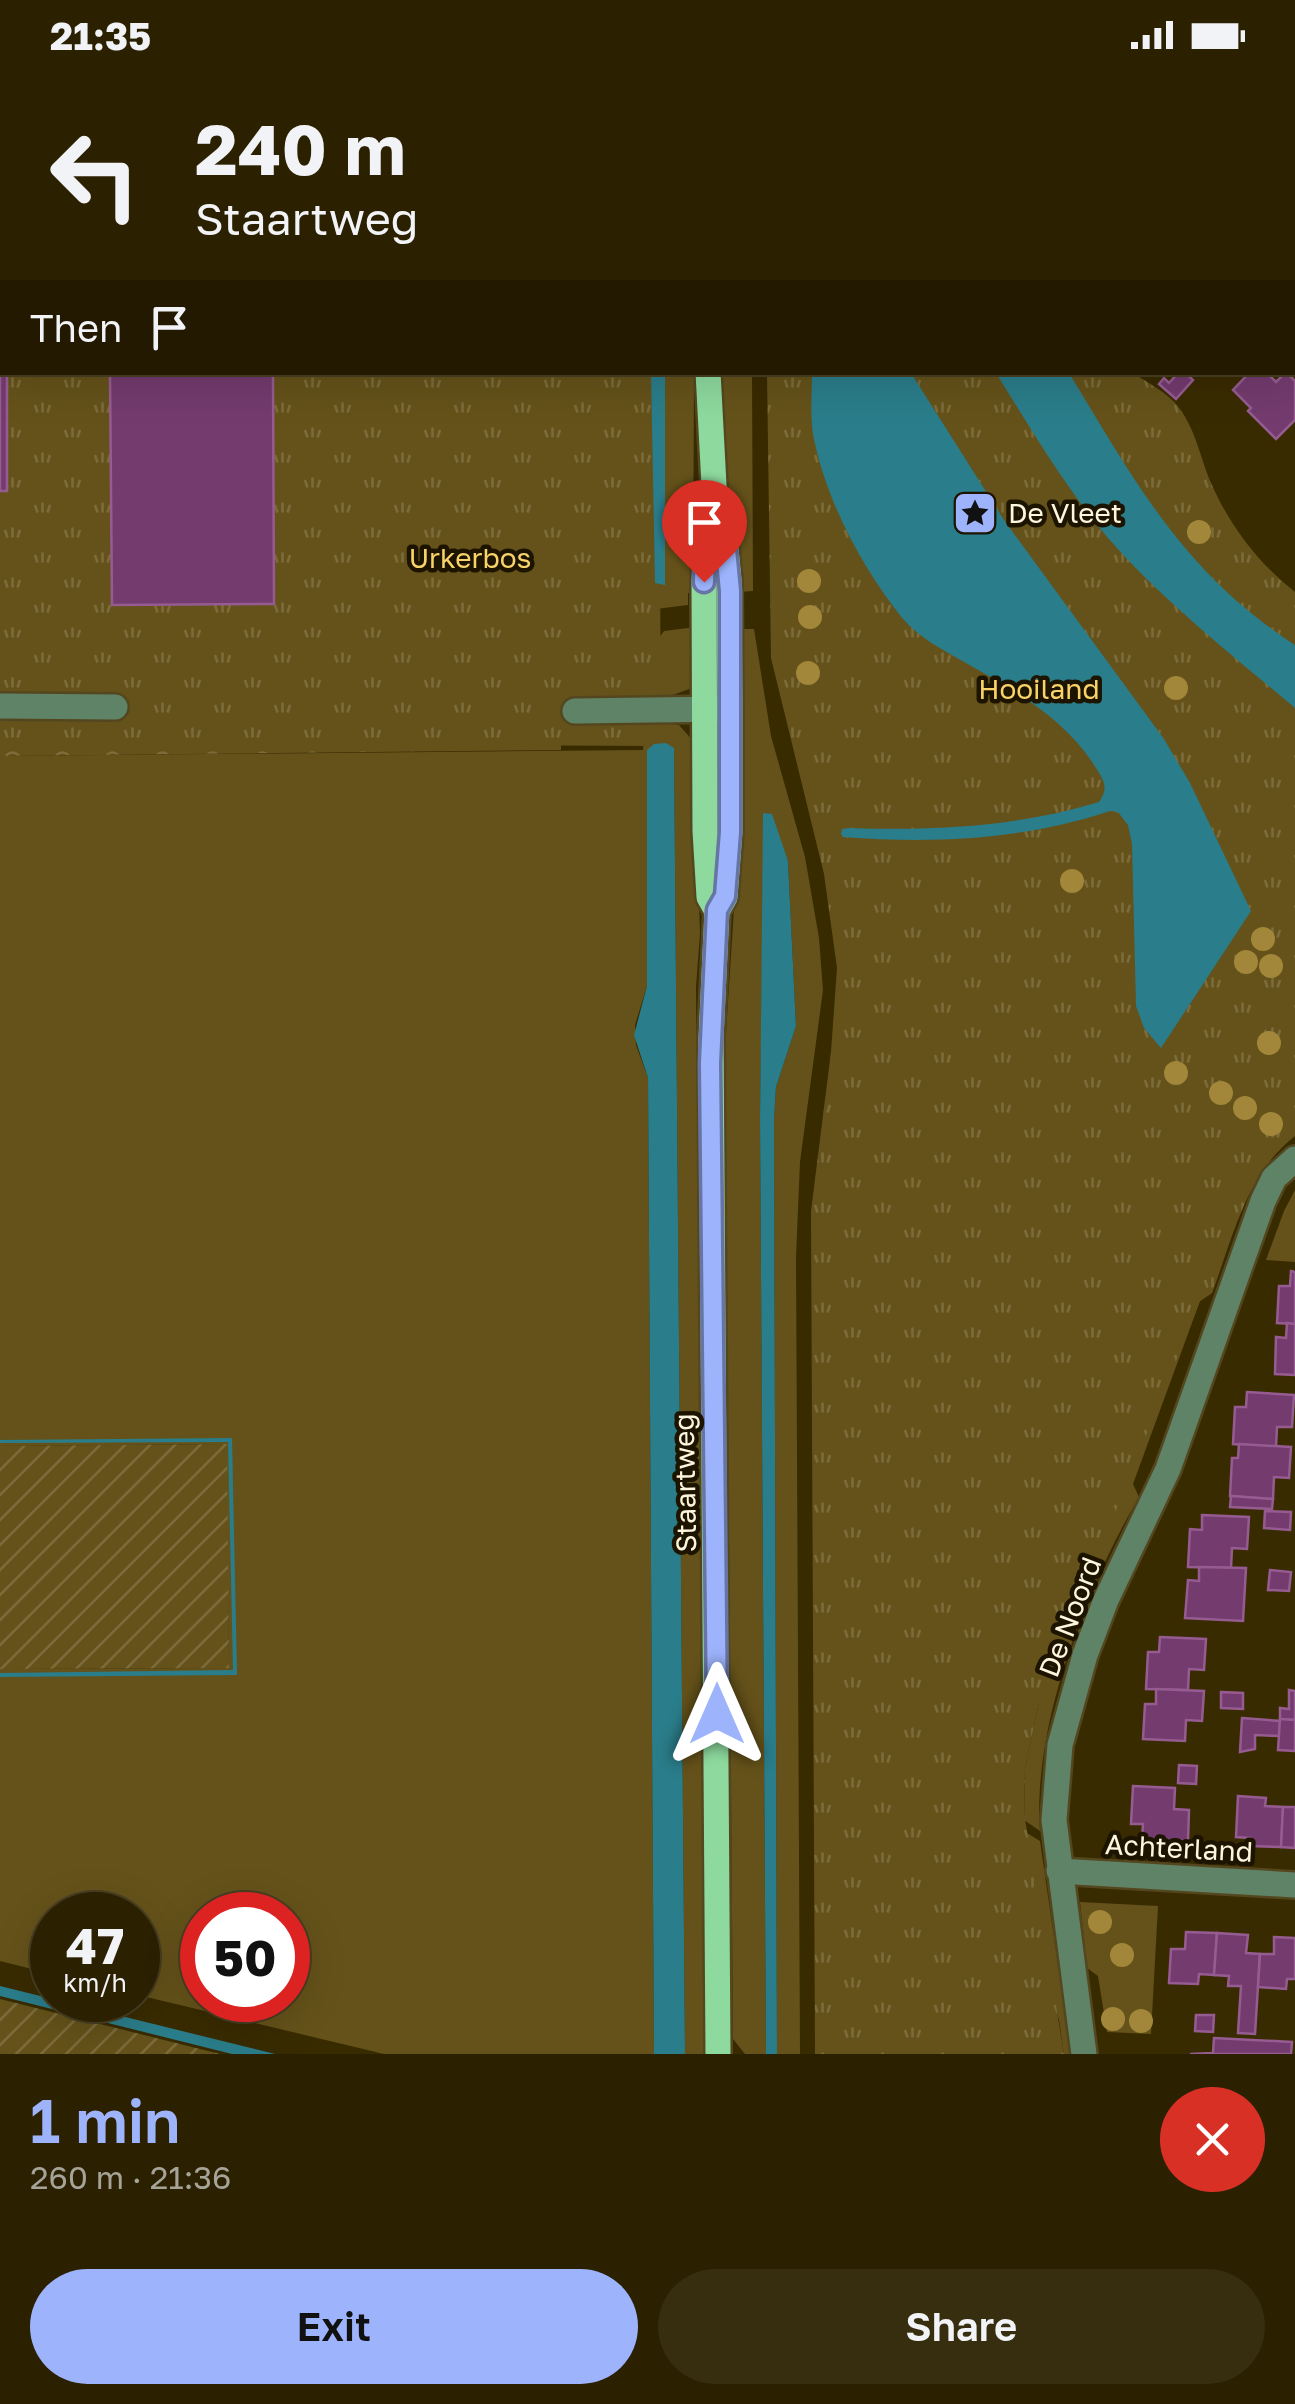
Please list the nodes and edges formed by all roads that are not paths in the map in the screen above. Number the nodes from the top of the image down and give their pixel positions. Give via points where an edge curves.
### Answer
1 (708, 375) edge
2 (0, 706) edge
3 (116, 707) dead end
4 (718, 710) junction
5 (575, 711) dead end
6 (1295, 1158) edge
7 (1059, 1871) junction
8 (1295, 1885) edge
9 (718, 2054) edge
10 (1084, 2054) edge

1 - 4 main road, Staartweg via 714,504 706,518
2 - 3 street
4 - 5 street
4 - 9 main road, Staartweg via 730,832 725,896 717,910 710,1088
6 - 7 street, De Noord via 1274,1178 1254,1223 1168,1468 1106,1600 1068,1707 1055,1785
7 - 8 street, Achterland
7 - 10 street, De Noord

